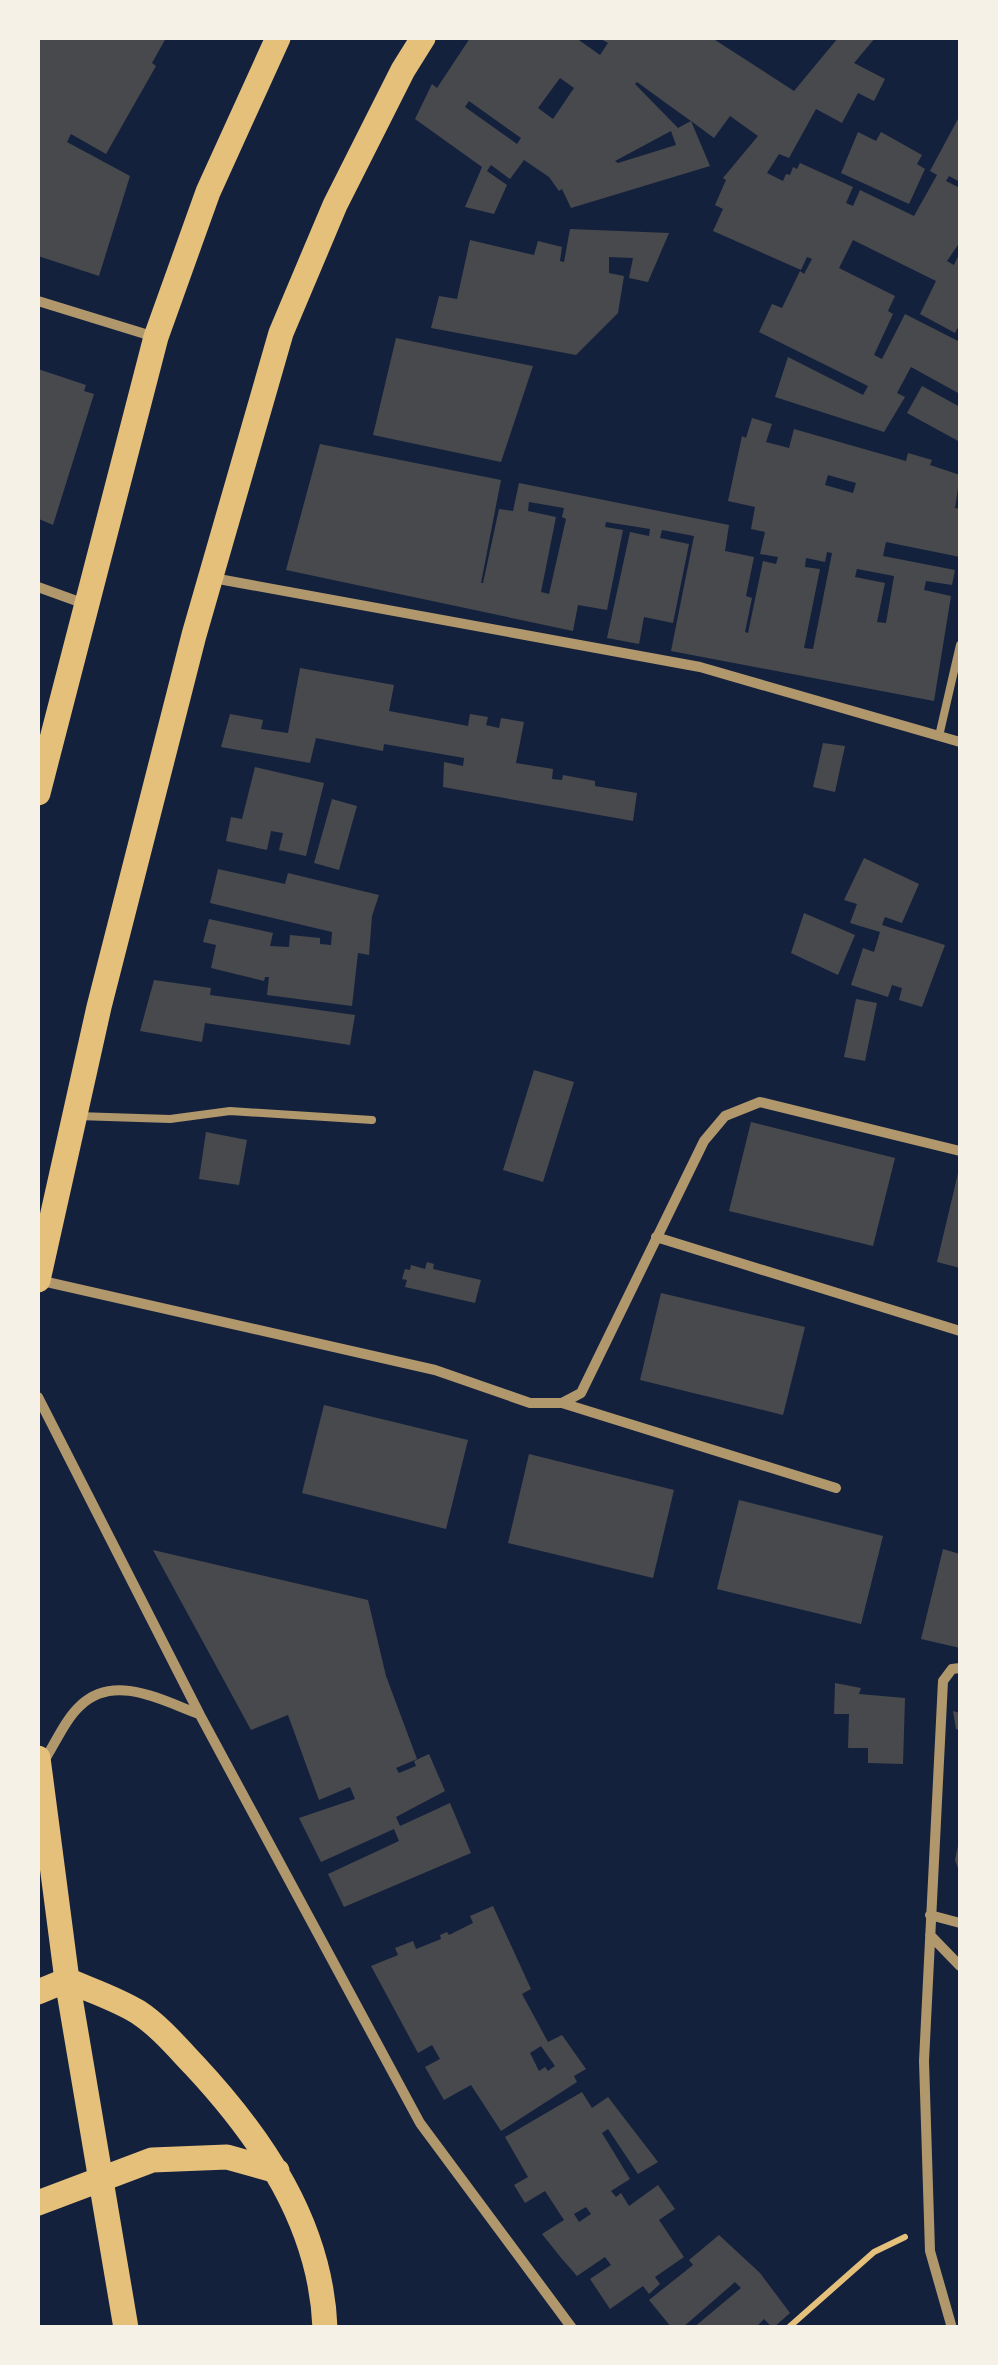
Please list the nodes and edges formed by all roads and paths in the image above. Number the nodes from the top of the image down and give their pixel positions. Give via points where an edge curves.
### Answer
1 (278, 38) edge
2 (423, 38) edge
3 (38, 301) edge
4 (156, 337) junction
5 (212, 578) junction
6 (38, 587) edge
7 (86, 604) junction
8 (960, 645) edge
9 (939, 736) junction
10 (960, 742) edge
11 (38, 793) edge
12 (76, 1116) junction
13 (372, 1120) dead end
14 (960, 1151) edge
15 (656, 1238) junction
16 (38, 1280) edge
17 (960, 1331) edge
18 (38, 1398) edge
19 (562, 1403) junction
20 (836, 1488) dead end
21 (960, 1668) edge
22 (200, 1714) junction
23 (38, 1758) edge
24 (38, 1770) edge
25 (930, 1916) junction
26 (960, 1923) edge
27 (930, 1935) junction
28 (960, 1966) edge
29 (68, 1980) junction
30 (38, 1992) edge
31 (277, 2170) junction
32 (102, 2179) junction
33 (38, 2204) edge
34 (874, 2252) dead end
35 (126, 2328) edge
36 (324, 2328) edge
37 (572, 2328) edge
38 (788, 2328) edge
39 (952, 2328) edge

1 - 4 main road via 208,192
2 - 5 main road via 335,205 282,333
3 - 4 street
4 - 7 main road
5 - 9 street via 700,667
5 - 12 main road
6 - 7 street
7 - 11 main road
8 - 9 lane
9 - 10 street
12 - 13 lane via 170,1119 230,1111
12 - 16 main road
14 - 15 street via 760,1102 725,1116 704,1141
15 - 17 street
15 - 19 street via 581,1393
16 - 19 street via 435,1370 530,1402
18 - 22 street
19 - 20 street
21 - 25 street via 943,1681
22 - 24 street via 118,1688 97,1693 78,1706
22 - 37 street via 420,2123
23 - 24 main road
24 - 29 main road
25 - 26 street
25 - 27 street
27 - 28 street
27 - 39 street via 924,2061 928,2225
29 - 30 main road
29 - 31 main road via 139,2012 230,2104
29 - 32 main road
31 - 32 main road via 196,2156 152,2160
31 - 36 main road via 315,2258
32 - 33 main road
32 - 35 main road
34 - 38 path

